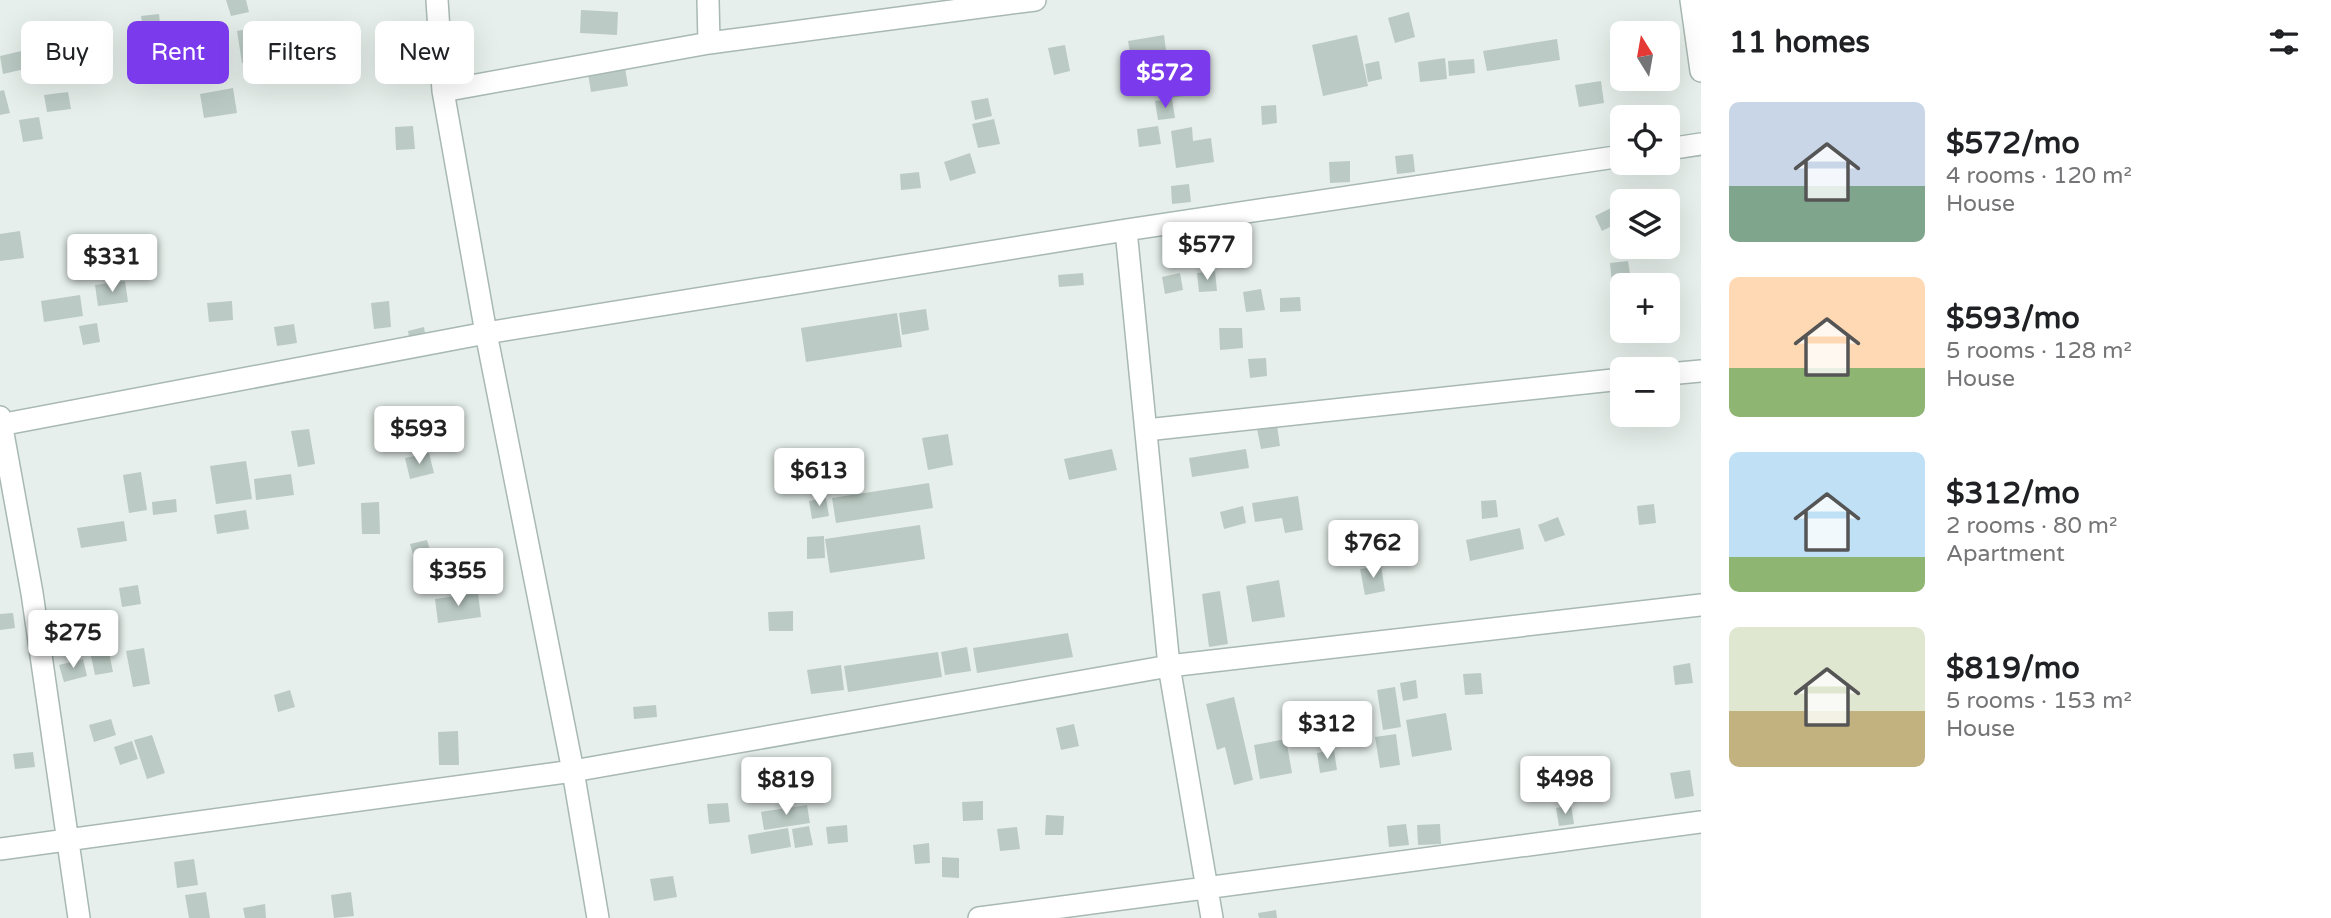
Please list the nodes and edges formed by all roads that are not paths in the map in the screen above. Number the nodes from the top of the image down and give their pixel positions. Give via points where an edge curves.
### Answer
1 (437, 0) edge
2 (708, 0) edge
3 (1035, 0) edge
4 (1691, 0) edge
5 (709, 43) junction
6 (1701, 71) edge
7 (443, 91) junction
8 (1701, 144) edge
9 (1680, 147) edge
10 (1610, 158) edge
11 (1126, 230) junction
12 (486, 332) junction
13 (1701, 371) edge
14 (1680, 373) edge
15 (1610, 380) edge
16 (0, 422) edge
17 (1146, 430) junction
18 (1701, 604) edge
19 (1169, 666) junction
20 (573, 771) junction
21 (1701, 822) edge
22 (67, 839) junction
23 (0, 849) edge
24 (1208, 888) junction
25 (79, 918) edge
26 (598, 918) edge
27 (979, 918) edge
28 (1212, 918) edge

1 - 7 street
2 - 5 street
3 - 5 street
4 - 6 street
5 - 7 street
7 - 12 street
8 - 9 street
10 - 11 street
11 - 12 street
11 - 17 street
12 - 16 street
12 - 20 street
13 - 14 street
15 - 17 street
16 - 22 street via 32,593
17 - 19 street
18 - 19 street
19 - 20 street
19 - 24 street
20 - 22 street
20 - 26 street
21 - 24 street
22 - 23 street
22 - 25 street
24 - 27 street
24 - 28 street

